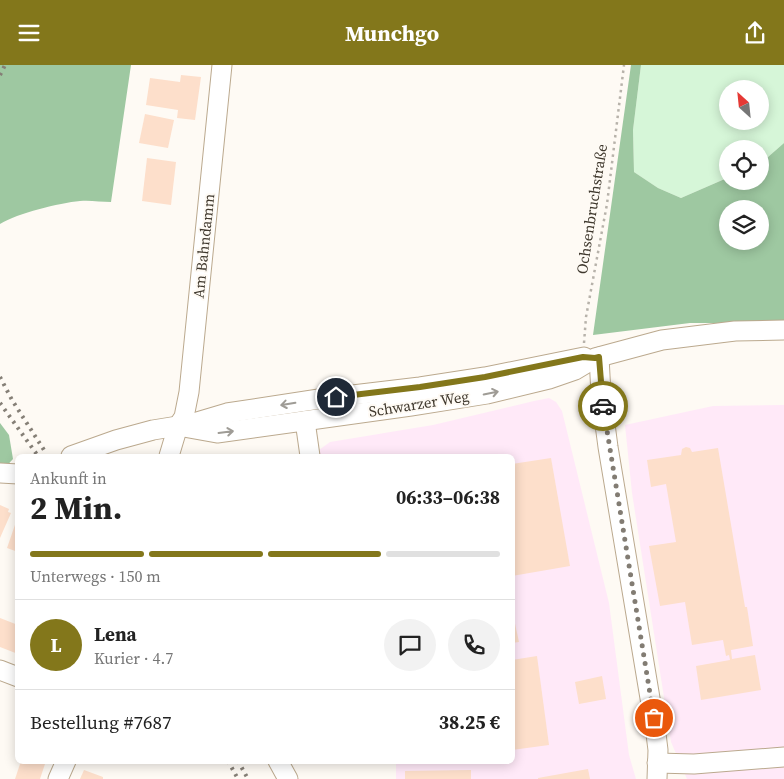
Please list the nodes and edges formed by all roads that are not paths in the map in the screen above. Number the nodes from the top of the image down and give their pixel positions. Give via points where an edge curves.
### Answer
1 (222, 65) edge
2 (784, 330) edge
3 (592, 357) junction
4 (305, 421) junction
5 (178, 426) junction
6 (77, 454) edge
7 (170, 454) edge
8 (310, 454) edge
9 (0, 473) edge
10 (15, 474) edge
11 (0, 670) edge
12 (15, 676) edge
13 (784, 757) edge
14 (65, 764) edge
15 (280, 764) edge
16 (657, 771) edge
17 (58, 779) edge
18 (288, 779) edge

1 - 5 street, Am Bahndamm via 190,393 184,417
2 - 3 street, Schwarzer Weg via 734,331 662,339
4 -> 3 street, Schwarzer Weg via 487,394 575,370
3 -> 5 street, Schwarzer Weg via 420,387 227,413
3 - 16 street via 601,394 656,734
5 -> 4 street, Schwarzer Weg via 217,433
4 - 8 street
5 - 6 street, Schwarzer Weg via 116,440
5 - 7 street, Am Bahndamm
9 - 10 street
11 - 12 street
13 - 16 street via 694,764
14 - 17 street
15 - 18 street

